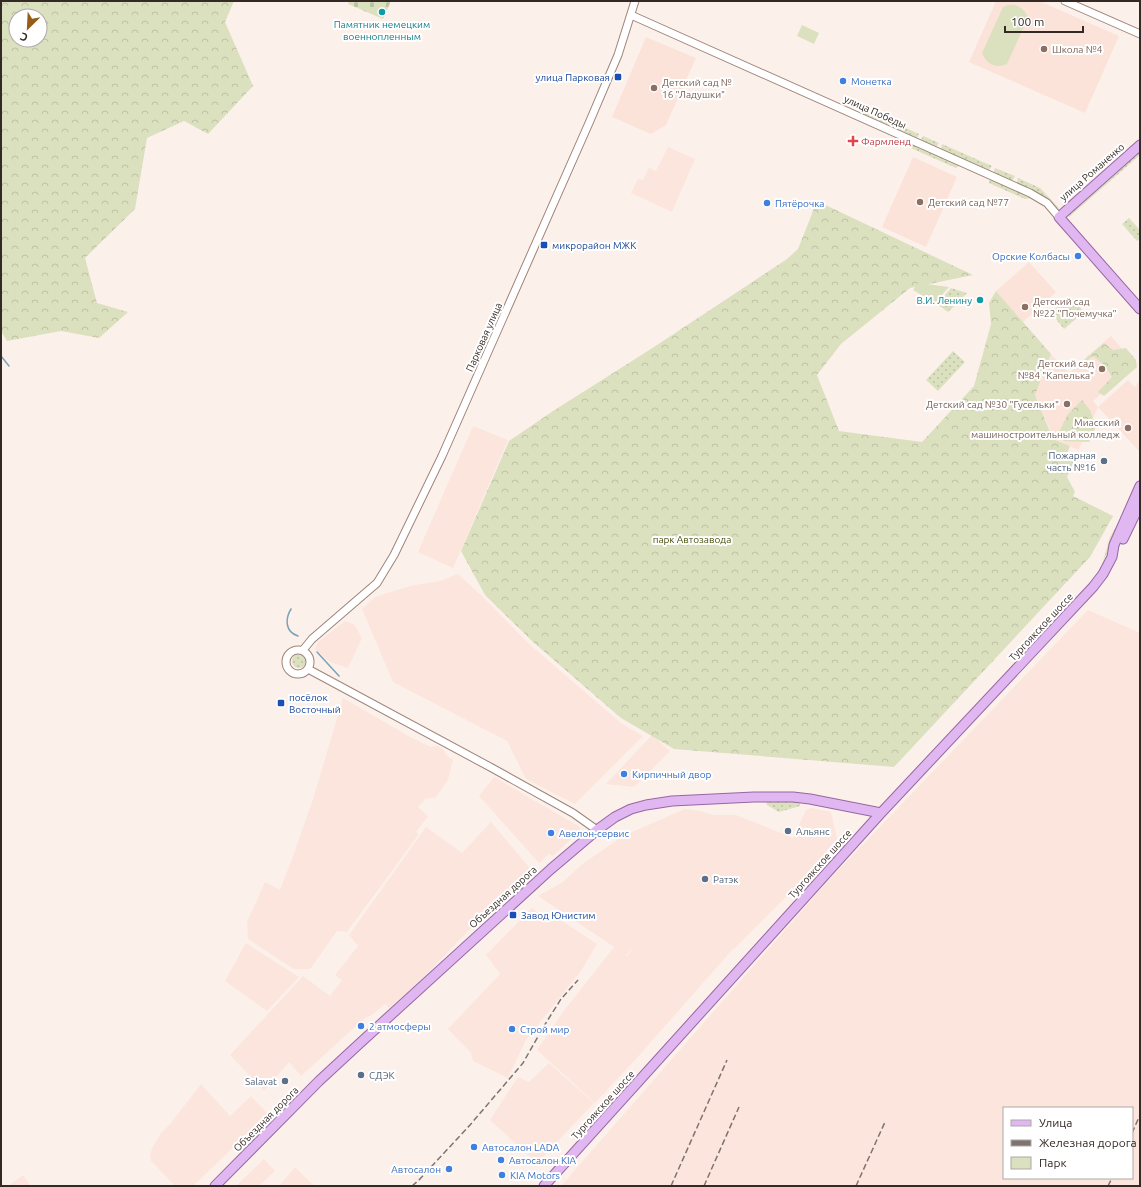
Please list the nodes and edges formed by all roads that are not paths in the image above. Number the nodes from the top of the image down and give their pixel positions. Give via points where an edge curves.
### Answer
1 (635, 1) edge
2 (1065, 1) edge
3 (631, 15) junction
4 (1140, 34) edge
5 (1140, 145) edge
6 (1059, 216) junction
7 (1140, 309) edge
8 (1140, 486) edge
9 (1140, 504) edge
10 (1140, 515) edge
11 (1129, 526) junction
12 (1112, 557) junction
13 (303, 650) junction
14 (308, 669) junction
15 (881, 813) junction
16 (597, 830) junction
17 (215, 1186) edge
18 (544, 1186) edge

1 - 3 street, Парковая улица
2 - 4 street
3 - 6 street, улица Победы via 1030,193 1047,203
3 - 13 street, Парковая улица via 618,55 534,247 442,456 394,555 377,583 312,639
5 - 6 main road, улица Романенко
6 - 7 main road, улица Победы
8 - 12 main road, Тургоякское шоссе via 1114,545
9 - 11 main road, Тургоякское шоссе
10 - 11 main road
11 - 12 main road, Тургоякское шоссе via 1120,547
12 - 15 main road, Тургоякское шоссе via 1103,574 1069,613
13 - 14 street via 310,659
13 - 14 street via 289,653 287,666 299,674
14 - 16 street via 503,774 573,813
15 - 16 main road, Объездная дорога via 793,797 672,801 646,804 631,809
15 - 18 main road, Тургоякское шоссе
16 - 17 main road, Объездная дорога via 483,930 325,1076

